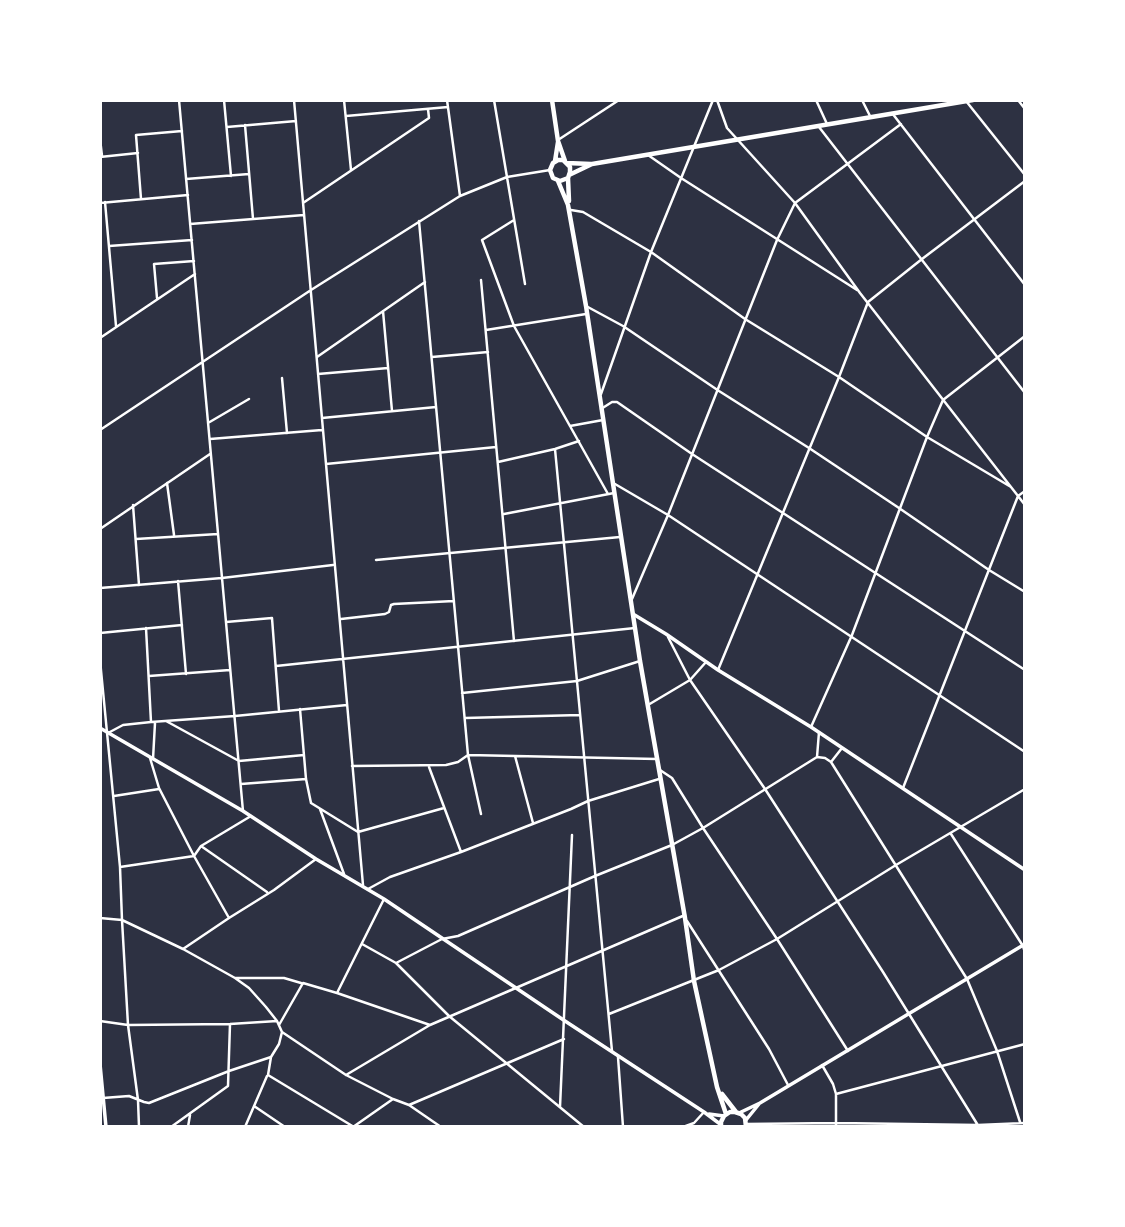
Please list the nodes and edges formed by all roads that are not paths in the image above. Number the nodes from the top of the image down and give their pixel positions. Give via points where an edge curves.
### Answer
1 (179, 100) edge
2 (224, 100) edge
3 (294, 100) edge
4 (344, 100) edge
5 (447, 100) edge
6 (494, 100) edge
7 (552, 100) edge
8 (619, 100) edge
9 (715, 100) edge
10 (816, 100) edge
11 (862, 100) edge
12 (966, 100) edge
13 (973, 100) edge
14 (1018, 100) edge
15 (448, 107) junction
16 (428, 109) junction
17 (1025, 109) edge
18 (892, 113) junction
19 (870, 116) junction
20 (346, 117) junction
21 (296, 121) junction
22 (827, 124) junction
23 (901, 124) junction
24 (245, 125) junction
25 (818, 125) junction
26 (226, 127) junction
27 (182, 131) junction
28 (100, 139) edge
29 (738, 139) junction
30 (558, 141) junction
31 (695, 147) junction
32 (138, 153) junction
33 (648, 155) junction
34 (101, 157) edge
35 (555, 161) junction
36 (566, 162) junction
37 (846, 163) junction
38 (592, 164) junction
39 (550, 170) junction
40 (351, 171) junction
41 (249, 174) junction
42 (1025, 175) edge
43 (231, 176) junction
44 (568, 176) junction
45 (507, 177) junction
46 (681, 178) junction
47 (186, 179) junction
48 (558, 181) junction
49 (1025, 181) edge
50 (188, 195) junction
51 (460, 196) junction
52 (142, 199) junction
53 (100, 202) edge
54 (105, 202) junction
55 (303, 203) junction
56 (794, 203) junction
57 (569, 208) junction
58 (304, 215) junction
59 (253, 219) junction
60 (975, 219) junction
61 (514, 220) junction
62 (419, 221) junction
63 (190, 224) junction
64 (192, 240) junction
65 (778, 240) junction
66 (109, 246) junction
67 (651, 252) junction
68 (922, 259) junction
69 (194, 261) junction
70 (195, 274) junction
71 (481, 280) dead end
72 (425, 282) junction
73 (525, 284) dead end
74 (1025, 285) edge
75 (311, 290) junction
76 (860, 293) junction
77 (157, 299) junction
78 (868, 302) junction
79 (586, 306) junction
80 (383, 311) junction
81 (587, 314) junction
82 (746, 319) junction
83 (116, 326) junction
84 (514, 326) junction
85 (623, 326) junction
86 (486, 330) junction
87 (1025, 336) edge
88 (100, 338) edge
89 (488, 352) junction
90 (317, 357) junction
91 (432, 357) junction
92 (998, 357) junction
93 (203, 362) junction
94 (388, 369) junction
95 (318, 374) junction
96 (839, 377) junction
97 (282, 378) dead end
98 (719, 391) junction
99 (1025, 393) edge
100 (599, 398) junction
101 (249, 399) dead end
102 (943, 400) junction
103 (436, 407) junction
104 (601, 409) junction
105 (392, 411) junction
106 (322, 418) junction
107 (603, 420) junction
108 (208, 424) junction
109 (570, 426) junction
110 (100, 430) edge
111 (323, 430) junction
112 (287, 433) junction
113 (927, 437) junction
114 (210, 439) junction
115 (579, 441) junction
116 (496, 447) junction
117 (809, 448) junction
118 (555, 449) junction
119 (440, 452) junction
120 (211, 454) junction
121 (692, 454) junction
122 (498, 462) junction
123 (326, 464) junction
124 (167, 483) junction
125 (612, 483) junction
126 (1011, 487) junction
127 (1025, 491) edge
128 (611, 494) junction
129 (1018, 496) junction
130 (560, 503) junction
131 (133, 505) junction
132 (1025, 505) edge
133 (900, 508) junction
134 (783, 512) junction
135 (503, 514) junction
136 (668, 514) junction
137 (100, 529) edge
138 (218, 534) junction
139 (174, 536) junction
140 (620, 537) junction
141 (136, 540) junction
142 (564, 542) junction
143 (506, 548) junction
144 (450, 554) junction
145 (376, 560) dead end
146 (335, 565) junction
147 (989, 570) junction
148 (875, 573) junction
149 (758, 574) junction
150 (222, 578) junction
151 (178, 581) junction
152 (139, 584) junction
153 (100, 588) edge
154 (1025, 592) edge
155 (631, 599) junction
156 (454, 601) junction
157 (633, 614) junction
158 (340, 619) junction
159 (226, 622) junction
160 (182, 625) junction
161 (146, 628) junction
162 (635, 628) junction
163 (965, 631) junction
164 (100, 633) edge
165 (666, 634) junction
166 (572, 635) junction
167 (852, 635) junction
168 (514, 641) junction
169 (458, 647) junction
170 (343, 659) junction
171 (100, 660) edge
172 (640, 661) junction
173 (706, 662) junction
174 (276, 666) junction
175 (230, 670) junction
176 (718, 670) junction
177 (1025, 670) edge
178 (186, 674) junction
179 (149, 676) junction
180 (690, 680) junction
181 (577, 681) junction
182 (462, 693) junction
183 (940, 695) junction
184 (347, 705) junction
185 (648, 705) junction
186 (300, 709) junction
187 (279, 711) junction
188 (580, 715) junction
189 (235, 716) junction
190 (465, 718) junction
191 (166, 721) junction
192 (153, 722) junction
193 (811, 727) junction
194 (100, 728) edge
195 (107, 732) junction
196 (819, 732) junction
197 (842, 748) junction
198 (1025, 752) edge
199 (304, 755) junction
200 (468, 755) junction
201 (515, 756) junction
202 (817, 757) junction
203 (152, 758) junction
204 (584, 758) junction
205 (657, 759) junction
206 (239, 761) junction
207 (831, 762) junction
208 (352, 766) junction
209 (429, 767) junction
210 (659, 770) junction
211 (660, 778) junction
212 (306, 779) junction
213 (241, 784) junction
214 (159, 788) junction
215 (903, 788) junction
216 (765, 789) junction
217 (1025, 789) edge
218 (114, 796) junction
219 (588, 801) junction
220 (320, 808) junction
221 (444, 808) junction
222 (243, 810) junction
223 (481, 814) dead end
224 (251, 816) junction
225 (533, 823) junction
226 (962, 827) junction
227 (702, 828) junction
228 (358, 832) junction
229 (951, 833) junction
230 (572, 835) dead end
231 (672, 845) junction
232 (201, 846) junction
233 (461, 852) junction
234 (194, 856) junction
235 (316, 859) junction
236 (896, 865) junction
237 (120, 867) junction
238 (1025, 870) edge
239 (344, 875) junction
240 (595, 876) junction
241 (363, 886) junction
242 (570, 887) junction
243 (368, 889) junction
244 (268, 893) junction
245 (384, 899) junction
246 (838, 901) junction
247 (685, 916) junction
248 (100, 918) edge
249 (229, 918) junction
250 (122, 920) junction
251 (442, 939) junction
252 (777, 939) junction
253 (362, 944) junction
254 (1024, 945) edge
255 (183, 949) junction
256 (603, 950) junction
257 (1025, 953) edge
258 (396, 963) junction
259 (566, 966) junction
260 (719, 970) junction
261 (235, 978) junction
262 (967, 979) junction
263 (694, 981) junction
264 (303, 983) junction
265 (515, 988) junction
266 (337, 993) junction
267 (608, 1014) junction
268 (908, 1015) junction
269 (449, 1016) junction
270 (100, 1021) edge
271 (565, 1021) junction
272 (278, 1023) junction
273 (230, 1024) junction
274 (430, 1025) junction
275 (128, 1026) junction
276 (282, 1032) junction
277 (564, 1039) junction
278 (1025, 1044) edge
279 (612, 1051) junction
280 (848, 1051) junction
281 (997, 1051) junction
282 (618, 1055) junction
283 (271, 1057) junction
284 (506, 1063) junction
285 (100, 1064) edge
286 (822, 1065) junction
287 (941, 1066) junction
288 (229, 1072) junction
289 (268, 1075) junction
290 (346, 1075) junction
291 (788, 1085) junction
292 (717, 1087) junction
293 (836, 1094) junction
294 (103, 1098) junction
295 (393, 1099) junction
296 (138, 1100) junction
297 (760, 1103) junction
298 (410, 1105) junction
299 (254, 1106) junction
300 (560, 1107) junction
301 (706, 1113) junction
302 (738, 1113) junction
303 (190, 1115) junction
304 (725, 1115) junction
305 (426, 1118) junction
306 (1020, 1122) junction
307 (1025, 1123) edge
308 (746, 1124) edge
309 (836, 1125) edge
310 (721, 1126) edge
311 (905, 1126) edge
312 (978, 1126) edge
313 (106, 1127) edge
314 (139, 1127) edge
315 (171, 1127) edge
316 (188, 1127) edge
317 (245, 1127) edge
318 (285, 1127) edge
319 (354, 1127) edge
320 (429, 1127) edge
321 (440, 1127) edge
322 (584, 1127) edge
323 (623, 1127) edge
324 (683, 1127) edge

1 - 27 street
2 - 26 street
3 - 21 street
4 - 20 street
5 - 15 street
6 - 45 street
7 - 30 main road
8 - 30 street
9 - 29 street
9 - 31 street
10 - 22 street
11 - 19 street
12 - 13 main road
12 - 18 main road
12 - 42 street
14 - 17 street
15 - 16 street
15 - 51 street
16 - 20 street
16 - 40 street via 429,118
18 - 19 main road
18 - 23 street
19 - 22 main road
20 - 40 street
21 - 24 street
21 - 55 street
22 - 25 main road
23 - 37 street
23 - 60 street
24 - 26 street
24 - 41 street
25 - 29 main road
25 - 37 street
26 - 43 street
27 - 32 street via 136,135
27 - 47 street
28 - 34 street
29 - 31 main road
29 - 56 street
30 - 35 main road
30 - 36 main road
31 - 33 main road
31 - 46 street
32 - 34 street
32 - 52 street
33 - 38 main road
33 - 46 street
35 - 36 main road
35 - 39 main road
36 - 38 main road
36 - 44 main road
37 - 56 street
37 - 68 street
38 - 44 main road
39 - 45 street
39 - 48 main road
40 - 55 street
41 - 43 street
41 - 59 street
43 - 47 street
44 - 48 main road
44 - 57 main road
45 - 51 street
45 - 61 street
46 - 65 street
46 - 67 street
47 - 50 street
48 - 57 main road
49 - 60 street
50 - 52 street
50 - 63 street
51 - 62 street
52 - 54 street
53 - 54 street
54 - 66 street
55 - 58 street
56 - 65 street
56 - 76 street
57 - 67 street
57 - 79 main road
58 - 59 street
58 - 75 street
59 - 63 street
60 - 68 street
60 - 74 street
61 - 73 street
61 - 84 street via 482,240
62 - 72 street
62 - 75 street
63 - 64 street
64 - 66 street
64 - 69 street
65 - 76 street
65 - 82 street
66 - 83 street
67 - 82 street
67 - 85 street
68 - 78 street
68 - 92 street
69 - 70 street
69 - 77 street via 154,264
70 - 77 street
70 - 93 street
71 - 86 street
72 - 80 street
72 - 91 street
75 - 90 street
75 - 93 street
76 - 78 street
77 - 83 street
78 - 96 street
78 - 102 street
79 - 81 main road
79 - 85 street
80 - 90 street
80 - 94 street
81 - 84 street
81 - 100 main road
82 - 96 street
82 - 98 street
83 - 88 street
84 - 86 street
84 - 109 street
85 - 98 street
85 - 100 street
86 - 89 street
87 - 92 street
89 - 91 street
89 - 116 street
90 - 95 street
91 - 103 street
92 - 99 street
92 - 102 street
93 - 108 street
93 - 110 street
94 - 95 street
94 - 105 street
95 - 106 street
96 - 113 street
96 - 117 street
97 - 112 street
98 - 117 street
98 - 121 street
100 - 104 main road
101 - 108 street
102 - 113 street
102 - 126 street
103 - 105 street
103 - 119 street
104 - 107 main road
104 - 121 street via 617,402
105 - 106 street
106 - 111 street
107 - 109 street
107 - 125 main road
108 - 114 street
109 - 115 street
111 - 112 street
111 - 123 street
112 - 114 street
113 - 126 street
113 - 133 street
114 - 120 street
115 - 118 street
115 - 128 street
116 - 119 street
116 - 122 street
117 - 133 street
117 - 134 street
118 - 122 street
118 - 130 street
119 - 123 street
119 - 144 street
120 - 124 street
120 - 138 street
121 - 134 street
121 - 136 street
122 - 135 street
123 - 146 street
124 - 131 street
124 - 139 street
125 - 128 main road
125 - 136 street
126 - 129 street
127 - 129 street
128 - 130 street
128 - 140 main road
129 - 132 street
129 - 147 street
130 - 135 street
130 - 142 street
131 - 137 street
131 - 141 street
133 - 147 street
133 - 148 street
134 - 148 street
134 - 149 street
135 - 143 street
136 - 149 street
136 - 155 street
138 - 139 street
138 - 150 street
139 - 141 street
140 - 142 street
140 - 155 main road
141 - 152 street
142 - 143 street
142 - 166 street
143 - 144 street
143 - 168 street
144 - 145 street
144 - 156 street
146 - 150 street
146 - 158 street
147 - 154 street
147 - 163 street
148 - 163 street
148 - 167 street
149 - 167 street
149 - 176 street
150 - 151 street
150 - 159 street
151 - 152 street
151 - 160 street
152 - 153 street
155 - 157 main road
156 - 158 street via 394,604 384,614
156 - 169 street
157 - 162 main road
157 - 165 street
158 - 170 street
159 - 174 street via 272,618
159 - 175 street
160 - 161 street
160 - 178 street
161 - 164 street
161 - 179 street
162 - 166 street
162 - 172 main road
163 - 177 street
163 - 183 street
165 - 173 street
165 - 180 street
166 - 168 street
166 - 181 street
167 - 183 street
167 - 193 street
168 - 169 street
169 - 170 street
169 - 182 street
170 - 174 street
170 - 184 street
171 - 195 street
172 - 181 street
172 - 185 main road
173 - 176 street
173 - 180 street
174 - 187 street
175 - 178 street
175 - 189 street
176 - 193 street
178 - 179 street
179 - 192 street
180 - 185 street
180 - 216 street
181 - 182 street
181 - 188 street
182 - 190 street
183 - 198 street
183 - 215 street
184 - 186 street
184 - 208 street
185 - 205 main road
186 - 187 street
186 - 199 street
187 - 189 street
188 - 190 street
188 - 204 street
189 - 191 street
189 - 206 street
190 - 200 street
191 - 192 street
191 - 206 street
192 - 195 street
192 - 203 street
193 - 196 street
194 - 195 street
195 - 203 street
195 - 218 street
196 - 197 street
196 - 202 street
197 - 207 street
197 - 215 street
199 - 206 street
199 - 212 street
200 - 201 street
200 - 209 street via 458,762
200 - 223 street
201 - 204 street
201 - 225 street
202 - 207 street
202 - 216 street
203 - 214 street
203 - 222 street
204 - 205 street
204 - 219 street
205 - 210 main road
206 - 213 street
207 - 236 street
208 - 209 street
208 - 228 street
209 - 221 street
210 - 211 main road
210 - 227 street via 672,778
211 - 219 street
211 - 231 main road
212 - 213 street
212 - 220 street via 309,802
213 - 222 street
214 - 218 street
214 - 234 street
215 - 226 street
216 - 227 street
216 - 246 street
217 - 226 street
218 - 237 street
219 - 225 street
219 - 240 street
220 - 228 street
220 - 239 street
221 - 228 street
221 - 233 street
222 - 224 street
224 - 232 street
224 - 235 street
225 - 233 street
226 - 229 street
226 - 238 street
227 - 231 street
227 - 252 street
228 - 241 street
229 - 236 street
229 - 254 street
230 - 242 street
231 - 240 street
231 - 247 main road
232 - 234 street
232 - 244 street
233 - 243 street
234 - 237 street
234 - 249 street
235 - 239 street
235 - 244 street
236 - 246 street
236 - 262 street
237 - 250 street
239 - 241 street
240 - 242 street
240 - 256 street
241 - 243 street
242 - 251 street
242 - 259 street
243 - 245 street
244 - 249 street
245 - 251 street
245 - 253 street
246 - 252 street
246 - 268 street
247 - 256 street
247 - 260 street
247 - 263 main road
248 - 250 street
249 - 255 street
250 - 255 street
250 - 275 street
251 - 258 street
251 - 265 street
252 - 260 street
252 - 280 street
253 - 258 street
253 - 266 street
254 - 257 street
254 - 262 street
255 - 261 street
256 - 259 street
256 - 267 street
258 - 269 street
259 - 265 street
259 - 271 street
260 - 263 street
260 - 291 street
261 - 264 street via 284,978
261 - 272 street
262 - 268 street
262 - 281 street
263 - 267 street
263 - 292 main road
264 - 266 street
264 - 272 street
265 - 269 street
265 - 271 street
266 - 274 street
267 - 279 street
268 - 280 street
268 - 287 street
269 - 274 street
269 - 284 street
270 - 275 street
271 - 277 street
271 - 279 street
272 - 273 street
272 - 276 street
273 - 275 street
273 - 288 street
274 - 290 street
275 - 296 street
276 - 283 street
276 - 290 street
277 - 284 street
277 - 300 street
278 - 281 street
279 - 282 street
280 - 286 street
281 - 287 street
281 - 306 street
282 - 301 street
282 - 323 street
283 - 288 street
283 - 289 street
284 - 298 street
284 - 300 street
285 - 294 street
286 - 291 street
286 - 293 street
287 - 293 street
287 - 312 street
288 - 296 street via 149,1103
288 - 303 street via 227,1088
289 - 299 street
289 - 319 street
290 - 295 street
291 - 297 street
292 - 302 main road
292 - 304 main road
293 - 309 street
294 - 296 street
294 - 313 street
295 - 298 street
295 - 319 street
296 - 314 street
297 - 302 street
297 - 308 street
298 - 305 street
299 - 317 street
299 - 318 street
300 - 322 street
301 - 304 street
301 - 310 street
301 - 324 street
302 - 304 main road
302 - 308 main road
303 - 315 street
303 - 316 street
304 - 310 main road
305 - 320 street
305 - 321 street
306 - 307 street
306 - 312 street
308 - 309 street
309 - 311 street
311 - 312 street

